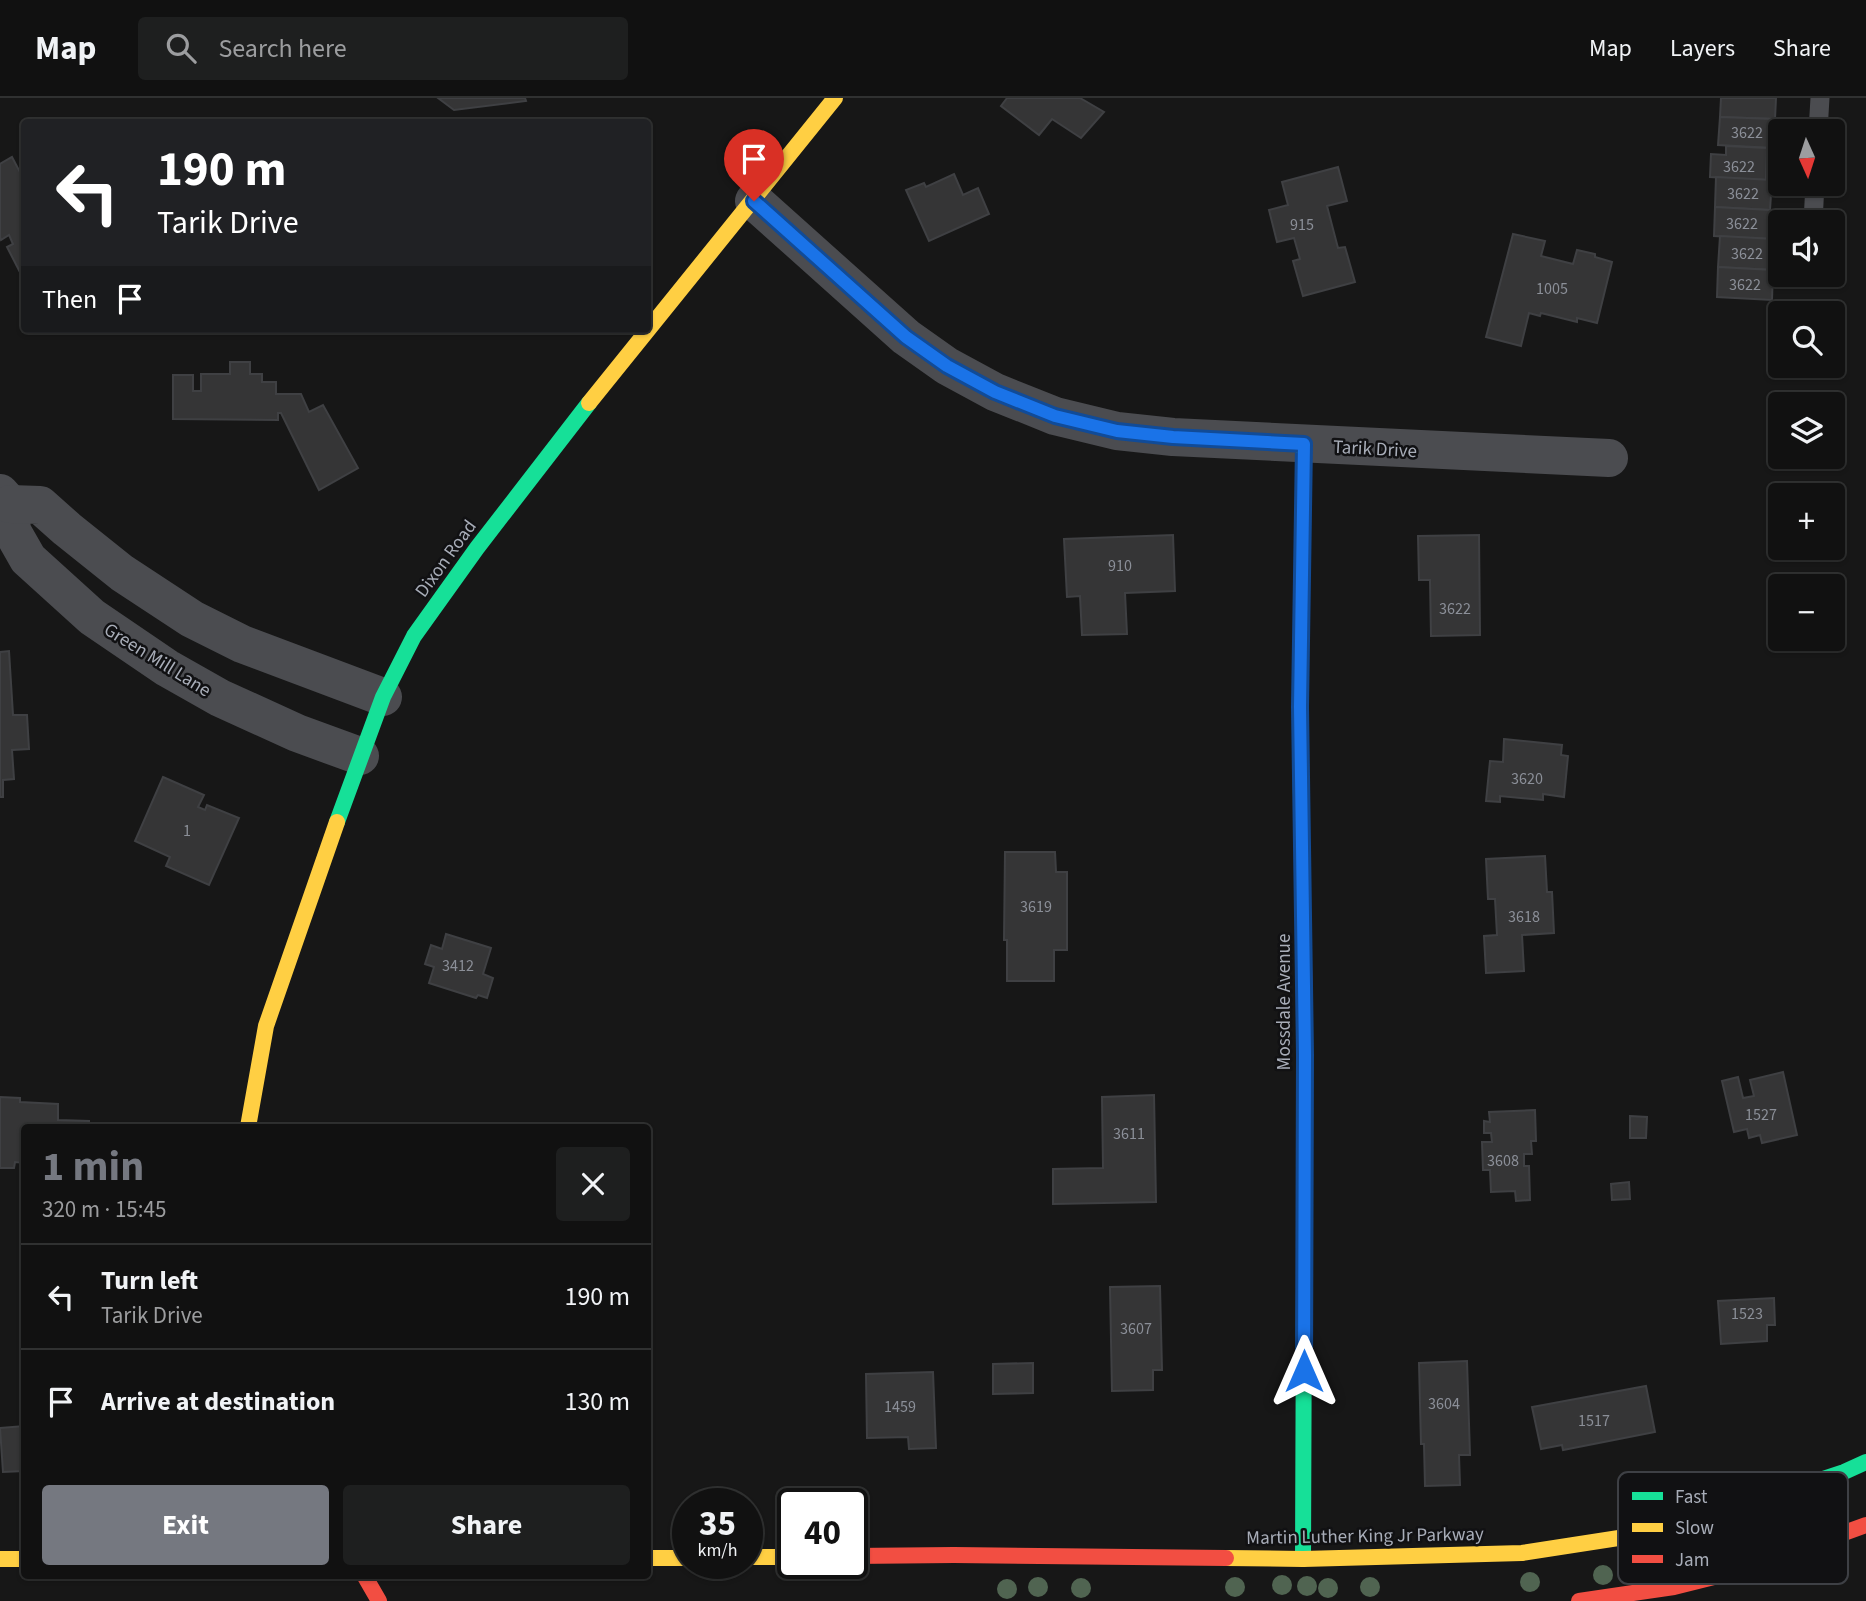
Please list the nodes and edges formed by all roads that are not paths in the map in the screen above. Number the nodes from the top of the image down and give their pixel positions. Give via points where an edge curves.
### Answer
1 (835, 98) edge
2 (1820, 98) edge
3 (1819, 119) edge
4 (754, 201) junction
5 (651, 328) edge
6 (647, 333) edge
7 (1304, 444) junction
8 (1609, 458) dead end
9 (5, 498) edge
10 (383, 697) junction
11 (359, 757) junction
12 (249, 1124) edge
13 (1866, 1462) edge
14 (1844, 1472) edge
15 (1866, 1525) edge
16 (1848, 1532) edge
17 (1618, 1539) edge
18 (868, 1556) edge
19 (651, 1558) edge
20 (672, 1558) edge
21 (0, 1559) edge
22 (21, 1559) edge
23 (1303, 1559) junction
24 (366, 1579) edge
25 (1686, 1584) edge
26 (379, 1601) edge
27 (1578, 1601) edge

1 - 4 street, Dixon Road
2 - 3 lane
4 - 5 street, Dixon Road
4 - 7 street, Tarik Drive via 906,337 995,392 1055,416 1117,431
6 - 10 street, Dixon Road via 477,548 414,636
7 - 8 street, Tarik Drive
7 - 23 street, Mossdale Avenue via 1300,707 1305,1055
9 - 10 street, Green Mill Lane via 40,505 122,573 192,619 242,644
9 - 11 street, Green Mill Lane via 12,531 28,559 92,617 219,698
10 - 11 street, Dixon Road
11 - 12 street, Dixon Road via 266,1026
13 - 14 street, Martin Luther King Jr Parkway
15 - 16 street
17 - 23 street, Martin Luther King Jr Parkway via 1522,1553
18 - 23 street, Martin Luther King Jr Parkway
19 - 20 street
21 - 22 street
24 - 26 street
25 - 27 street

